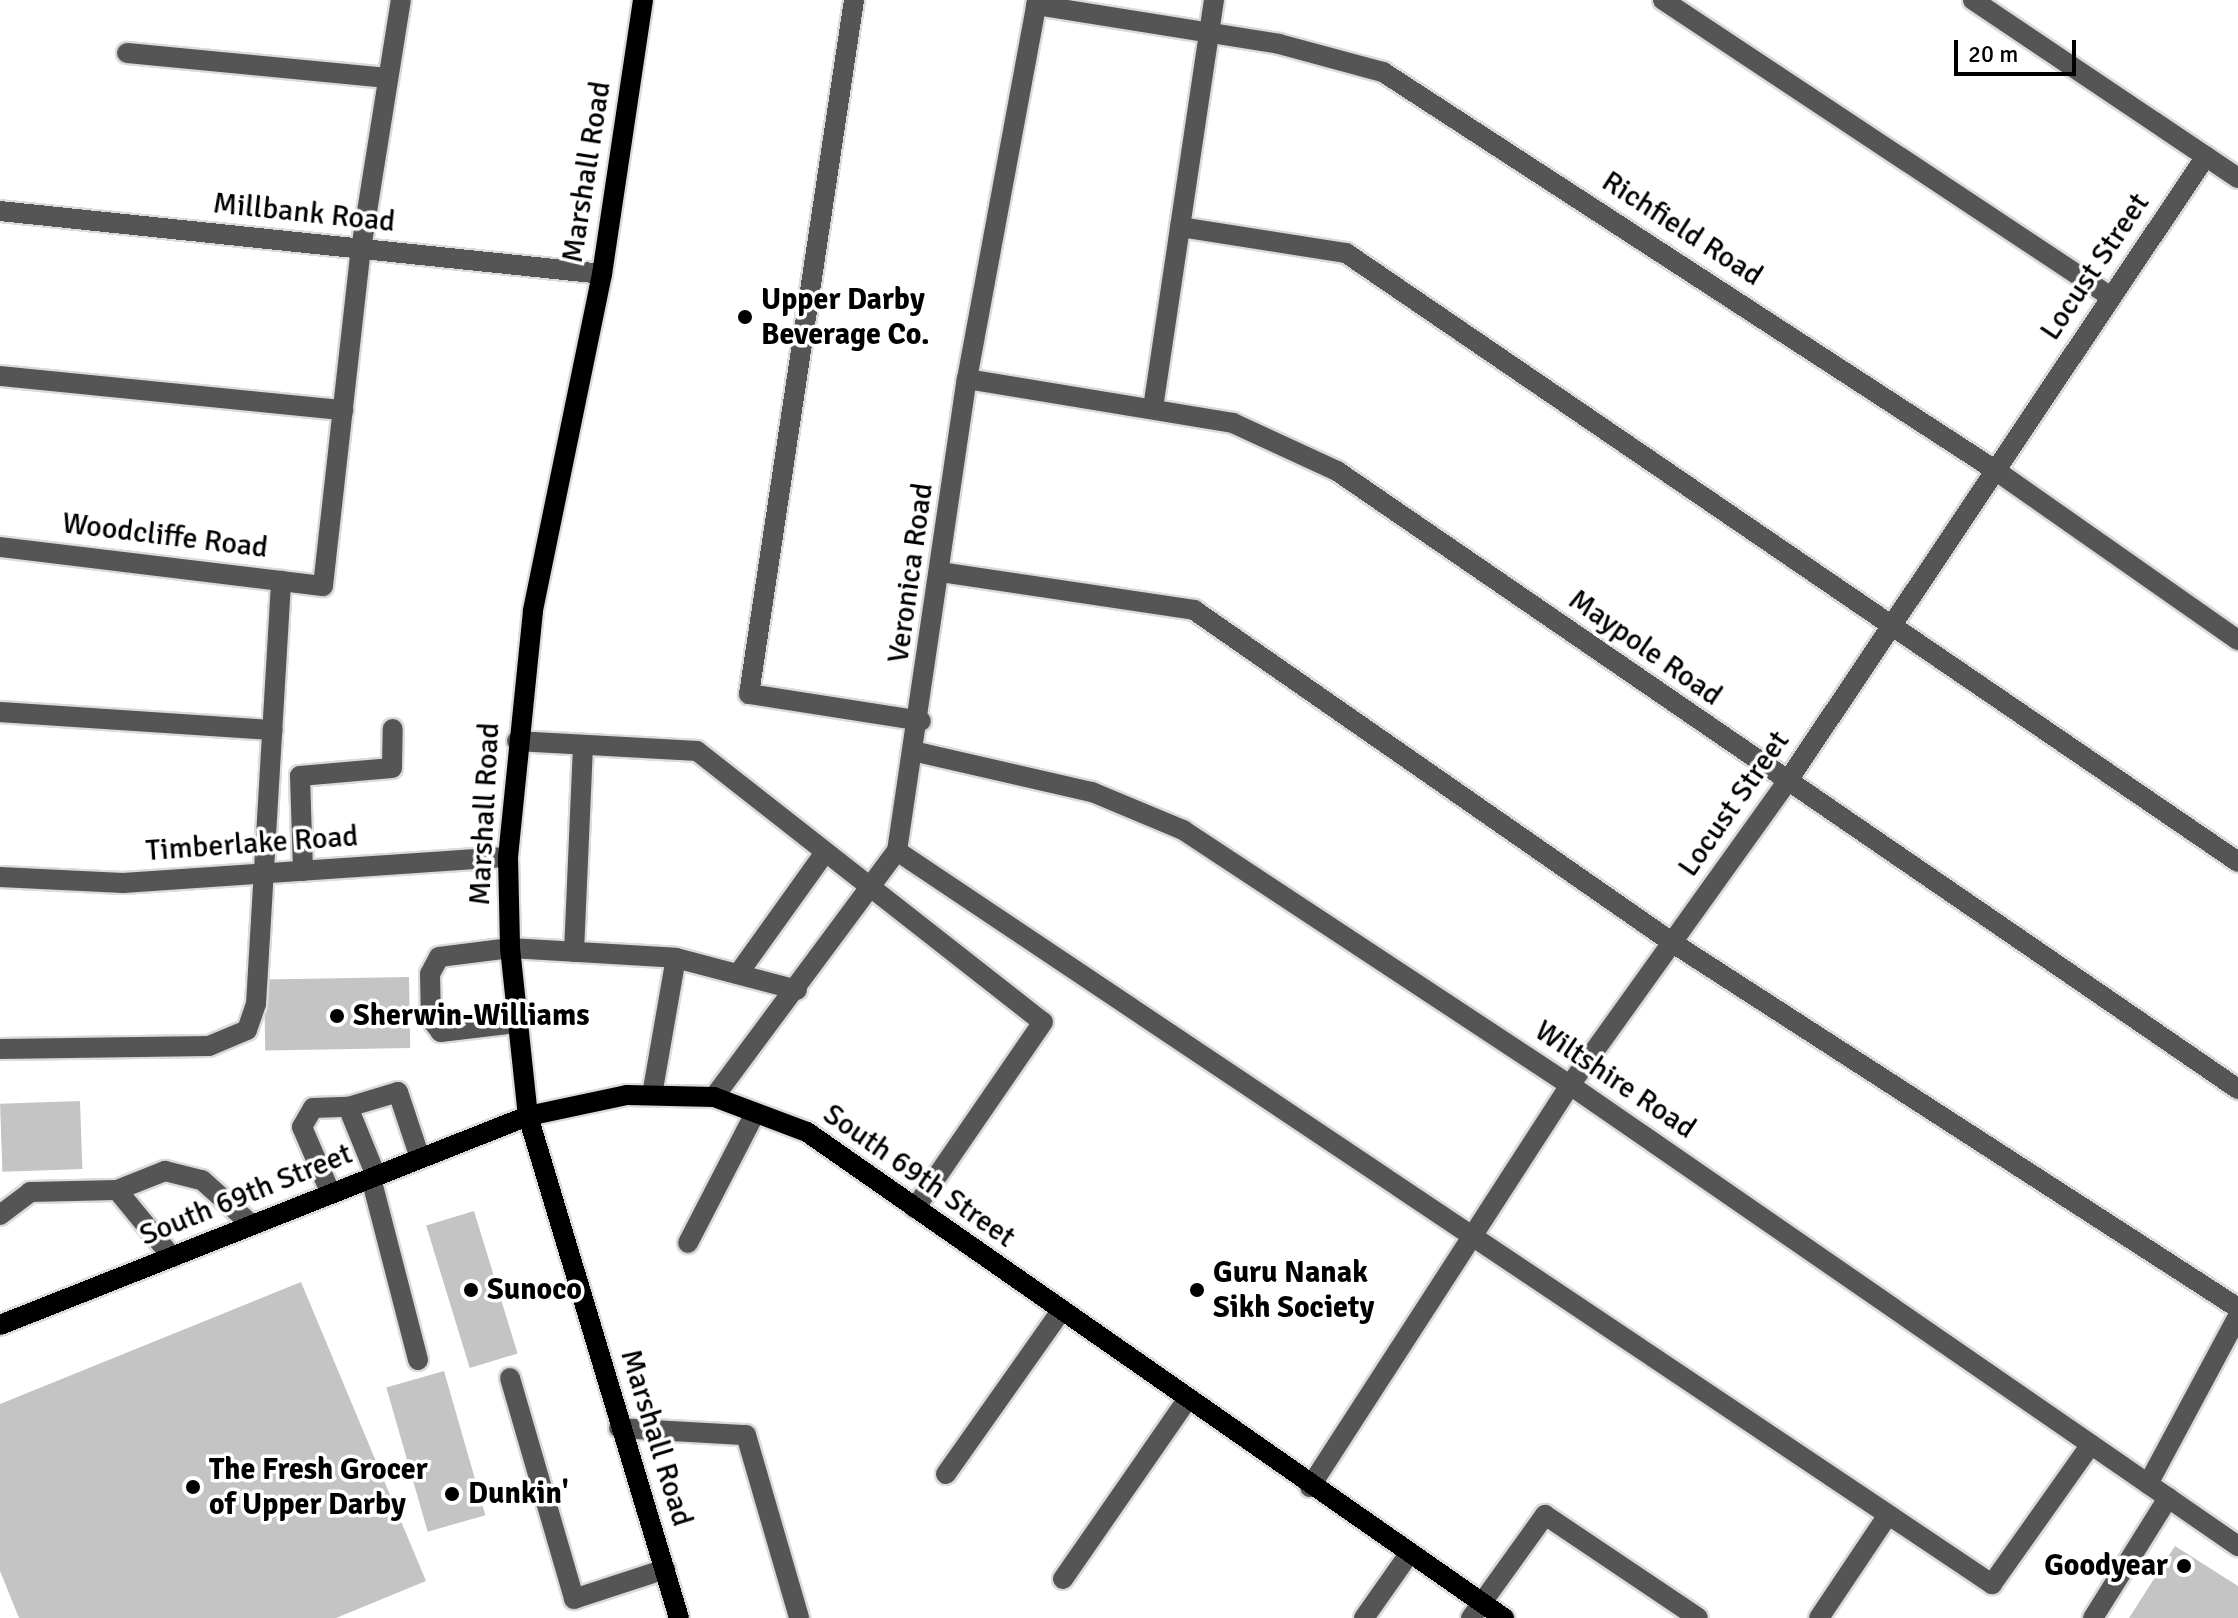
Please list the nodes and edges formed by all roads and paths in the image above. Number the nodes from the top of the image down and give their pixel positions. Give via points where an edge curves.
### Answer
1 (401, 0) edge
2 (643, 0) edge
3 (854, 0) edge
4 (1214, 0) edge
5 (1663, 0) edge
6 (1973, 0) edge
7 (1036, 2) edge
8 (1209, 33) junction
9 (127, 53) dead end
10 (388, 78) junction
11 (2206, 156) junction
12 (2238, 178) edge
13 (0, 211) edge
14 (1180, 227) junction
15 (361, 249) junction
16 (602, 274) junction
17 (2111, 297) junction
18 (0, 376) edge
19 (967, 379) junction
20 (1153, 408) junction
21 (343, 410) junction
22 (1995, 470) junction
23 (0, 547) edge
24 (941, 572) junction
25 (281, 581) junction
26 (1891, 626) junction
27 (2238, 640) edge
28 (0, 712) edge
29 (921, 721) junction
30 (393, 729) dead end
31 (272, 730) junction
32 (517, 741) junction
33 (583, 745) junction
34 (917, 752) junction
35 (1787, 782) junction
36 (897, 851) junction
37 (824, 854) junction
38 (508, 857) junction
39 (2238, 862) edge
40 (303, 871) junction
41 (264, 874) junction
42 (0, 877) edge
43 (872, 894) junction
44 (1673, 943) junction
45 (510, 948) junction
46 (574, 952) junction
47 (676, 958) junction
48 (738, 974) junction
49 (797, 990) junction
50 (516, 1023) junction
51 (0, 1049) edge
52 (1570, 1085) junction
53 (2238, 1089) edge
54 (652, 1095) junction
55 (714, 1097) junction
56 (348, 1107) junction
57 (755, 1113) junction
58 (528, 1116) junction
59 (420, 1158) junction
60 (373, 1177) junction
61 (117, 1190) junction
62 (331, 1194) junction
63 (915, 1208) junction
64 (0, 1215) edge
65 (252, 1225) junction
66 (1471, 1238) junction
67 (688, 1243) dead end
68 (172, 1257) junction
69 (2238, 1308) edge
70 (1061, 1311) junction
71 (2238, 1316) edge
72 (0, 1325) edge
73 (418, 1360) dead end
74 (510, 1378) dead end
75 (1187, 1400) junction
76 (619, 1428) junction
77 (2091, 1444) junction
78 (946, 1474) dead end
79 (2148, 1484) junction
80 (1310, 1487) junction
81 (2168, 1498) junction
82 (1888, 1515) junction
83 (2238, 1546) edge
84 (1409, 1554) junction
85 (665, 1569) junction
86 (1063, 1579) dead end
87 (1476, 1610) edge
88 (679, 1618) edge
89 (799, 1618) edge
90 (1364, 1618) edge
91 (1504, 1618) edge
92 (1698, 1618) edge
93 (1819, 1618) edge
94 (2093, 1618) edge

1 - 10 street
2 - 16 main road, Marshall Road
3 - 29 street via 749,694
4 - 8 street
5 - 17 street
6 - 11 street
7 - 8 street, Richfield Road
7 - 19 street, Veronica Road
8 - 14 street
8 - 22 street, Richfield Road via 1383,72
9 - 10 street
10 - 15 street
11 - 12 street
11 - 17 street, Locust Street
13 - 15 street, Millbank Road
14 - 20 street
14 - 26 street via 1346,253
15 - 16 street, Millbank Road
15 - 21 street
16 - 32 main road, Marshall Road via 533,611
17 - 22 street, Locust Street
18 - 21 street
19 - 20 street, Maypole Road
19 - 24 street, Veronica Road
20 - 35 street, Maypole Road via 1233,423 1337,471
21 - 25 street, Woodcliffe Road via 323,586
22 - 26 street, Locust Street
22 - 27 street, Richfield Road
23 - 25 street, Woodcliffe Road
24 - 29 street, Veronica Road
24 - 44 street via 1194,610
25 - 31 street
26 - 35 street, Locust Street
26 - 39 street
28 - 31 street
29 - 34 street, Veronica Road
30 - 40 street via 392,768 300,776
31 - 41 street
32 - 33 street
32 - 38 main road, Marshall Road
33 - 37 street via 697,751
33 - 46 street
34 - 36 street, Veronica Road
34 - 52 street, Wiltshire Road via 1092,792 1183,830
35 - 44 street, Locust Street
35 - 53 street, Maypole Road
36 - 43 street, Veronica Road
36 - 66 street
37 - 43 street
37 - 48 street
38 - 40 street, Timberlake Road
38 - 45 main road, Marshall Road
40 - 41 street, Timberlake Road
41 - 42 street, Timberlake Road via 123,883
41 - 51 street via 256,1004 247,1030 209,1046
43 - 49 street, Veronica Road
43 - 63 street via 1043,1022
44 - 52 street, Locust Street
44 - 69 street
45 - 46 street
45 - 50 main road, Marshall Road
45 - 50 street via 439,957 430,974 431,1019 441,1032
46 - 47 street
47 - 48 street
47 - 54 street
48 - 49 street
49 - 55 street, Veronica Road
50 - 58 main road, Marshall Road
52 - 66 street, Locust Street
52 - 77 street, Wiltshire Road
54 - 55 main road, South 69th Street
54 - 58 main road, South 69th Street
55 - 57 main road, South 69th Street
56 - 59 street via 398,1092
56 - 60 street
56 - 62 street via 313,1108 302,1127
57 - 63 main road, South 69th Street via 807,1132
57 - 67 street
58 - 59 main road, South 69th Street
58 - 76 main road, Marshall Road
59 - 60 main road, South 69th Street
60 - 62 main road, South 69th Street
60 - 73 street
61 - 64 street via 30,1192
61 - 65 street via 165,1171 202,1180
61 - 68 street
62 - 65 main road, South 69th Street
63 - 70 main road, South 69th Street
65 - 68 main road, South 69th Street
66 - 80 street, Locust Street
66 - 82 street
68 - 72 main road, South 69th Street
70 - 75 main road, South 69th Street
70 - 78 street
71 - 79 street
74 - 85 street via 574,1599
75 - 80 main road, South 69th Street
75 - 86 street
76 - 85 main road, Marshall Road
76 - 89 street via 746,1435
77 - 79 street, Wiltshire Road
77 - 82 street via 1992,1584
79 - 81 street, Wiltshire Road
80 - 84 main road, South 69th Street
81 - 83 street, Wiltshire Road
81 - 94 street
82 - 93 street
84 - 87 main road, South 69th Street
84 - 90 street
85 - 88 main road, Marshall Road
87 - 91 main road, South 69th Street
87 - 92 street via 1545,1515

